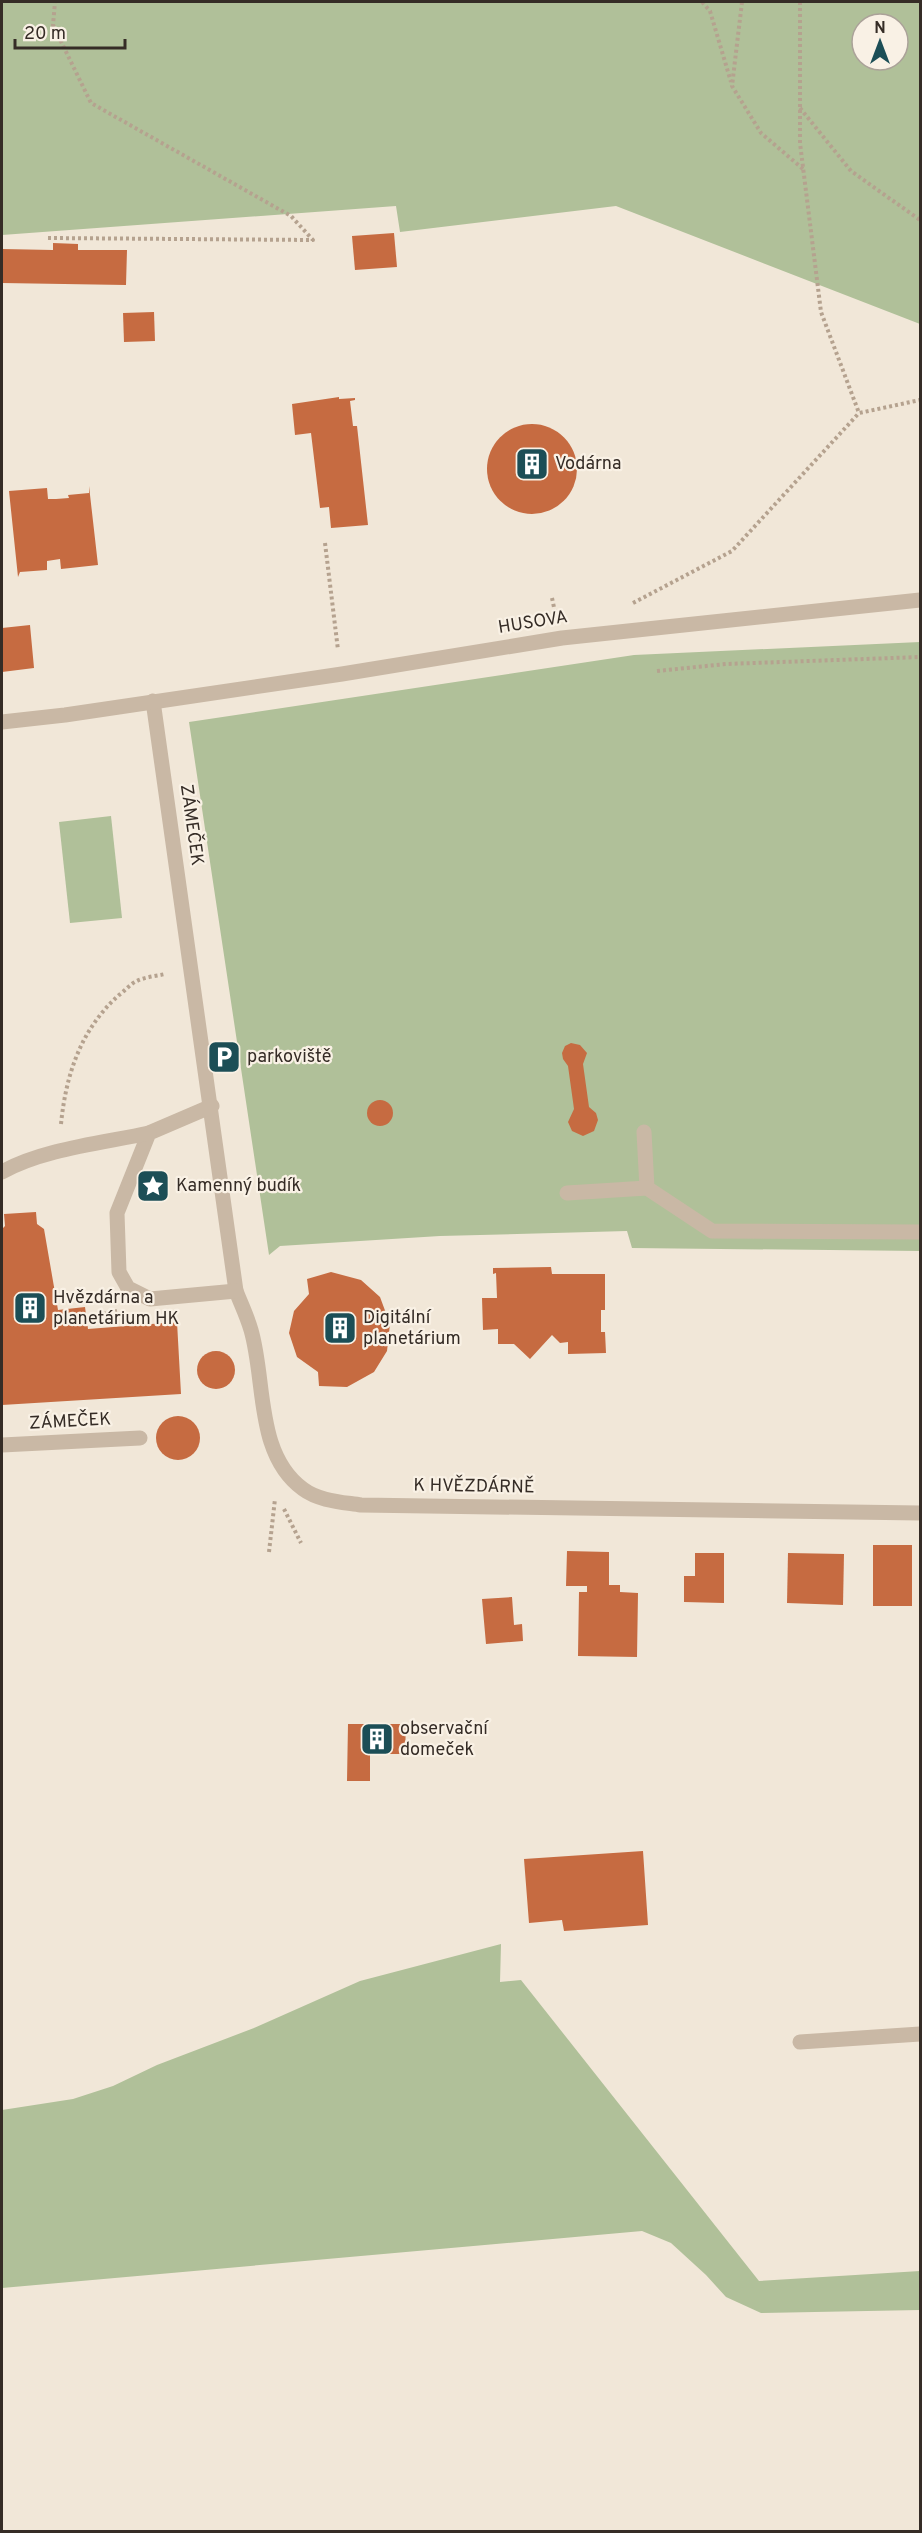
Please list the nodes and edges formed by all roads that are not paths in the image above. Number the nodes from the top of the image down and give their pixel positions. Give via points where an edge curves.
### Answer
1 (921, 600) edge
2 (153, 701) junction
3 (2, 722) edge
4 (212, 1106) junction
5 (644, 1132) dead end
6 (149, 1133) junction
7 (2, 1172) edge
8 (647, 1188) junction
9 (567, 1193) dead end
10 (228, 1231) joint
11 (921, 1232) edge
12 (236, 1291) junction
13 (140, 1437) dead end
14 (2, 1445) edge
15 (921, 1513) edge
16 (921, 2034) edge
17 (800, 2042) dead end

1 - 2 street, HUSOVA via 562,638
2 - 3 street
2 - 4 street, ZÁMEČEK
4 - 6 street
4 - 10 street, ZÁMEČEK
5 - 8 street
6 - 7 street via 58,1152
6 - 12 street via 117,1213 119,1272 128,1288 150,1299
8 - 9 street
8 - 11 street via 712,1231
10 - 12 street, K HVĚZDÁRNĚ
12 - 15 street, K HVĚZDÁRNĚ via 251,1330 269,1434 279,1464 303,1490 326,1499 361,1505
13 - 14 street, ZÁMEČEK
16 - 17 street

